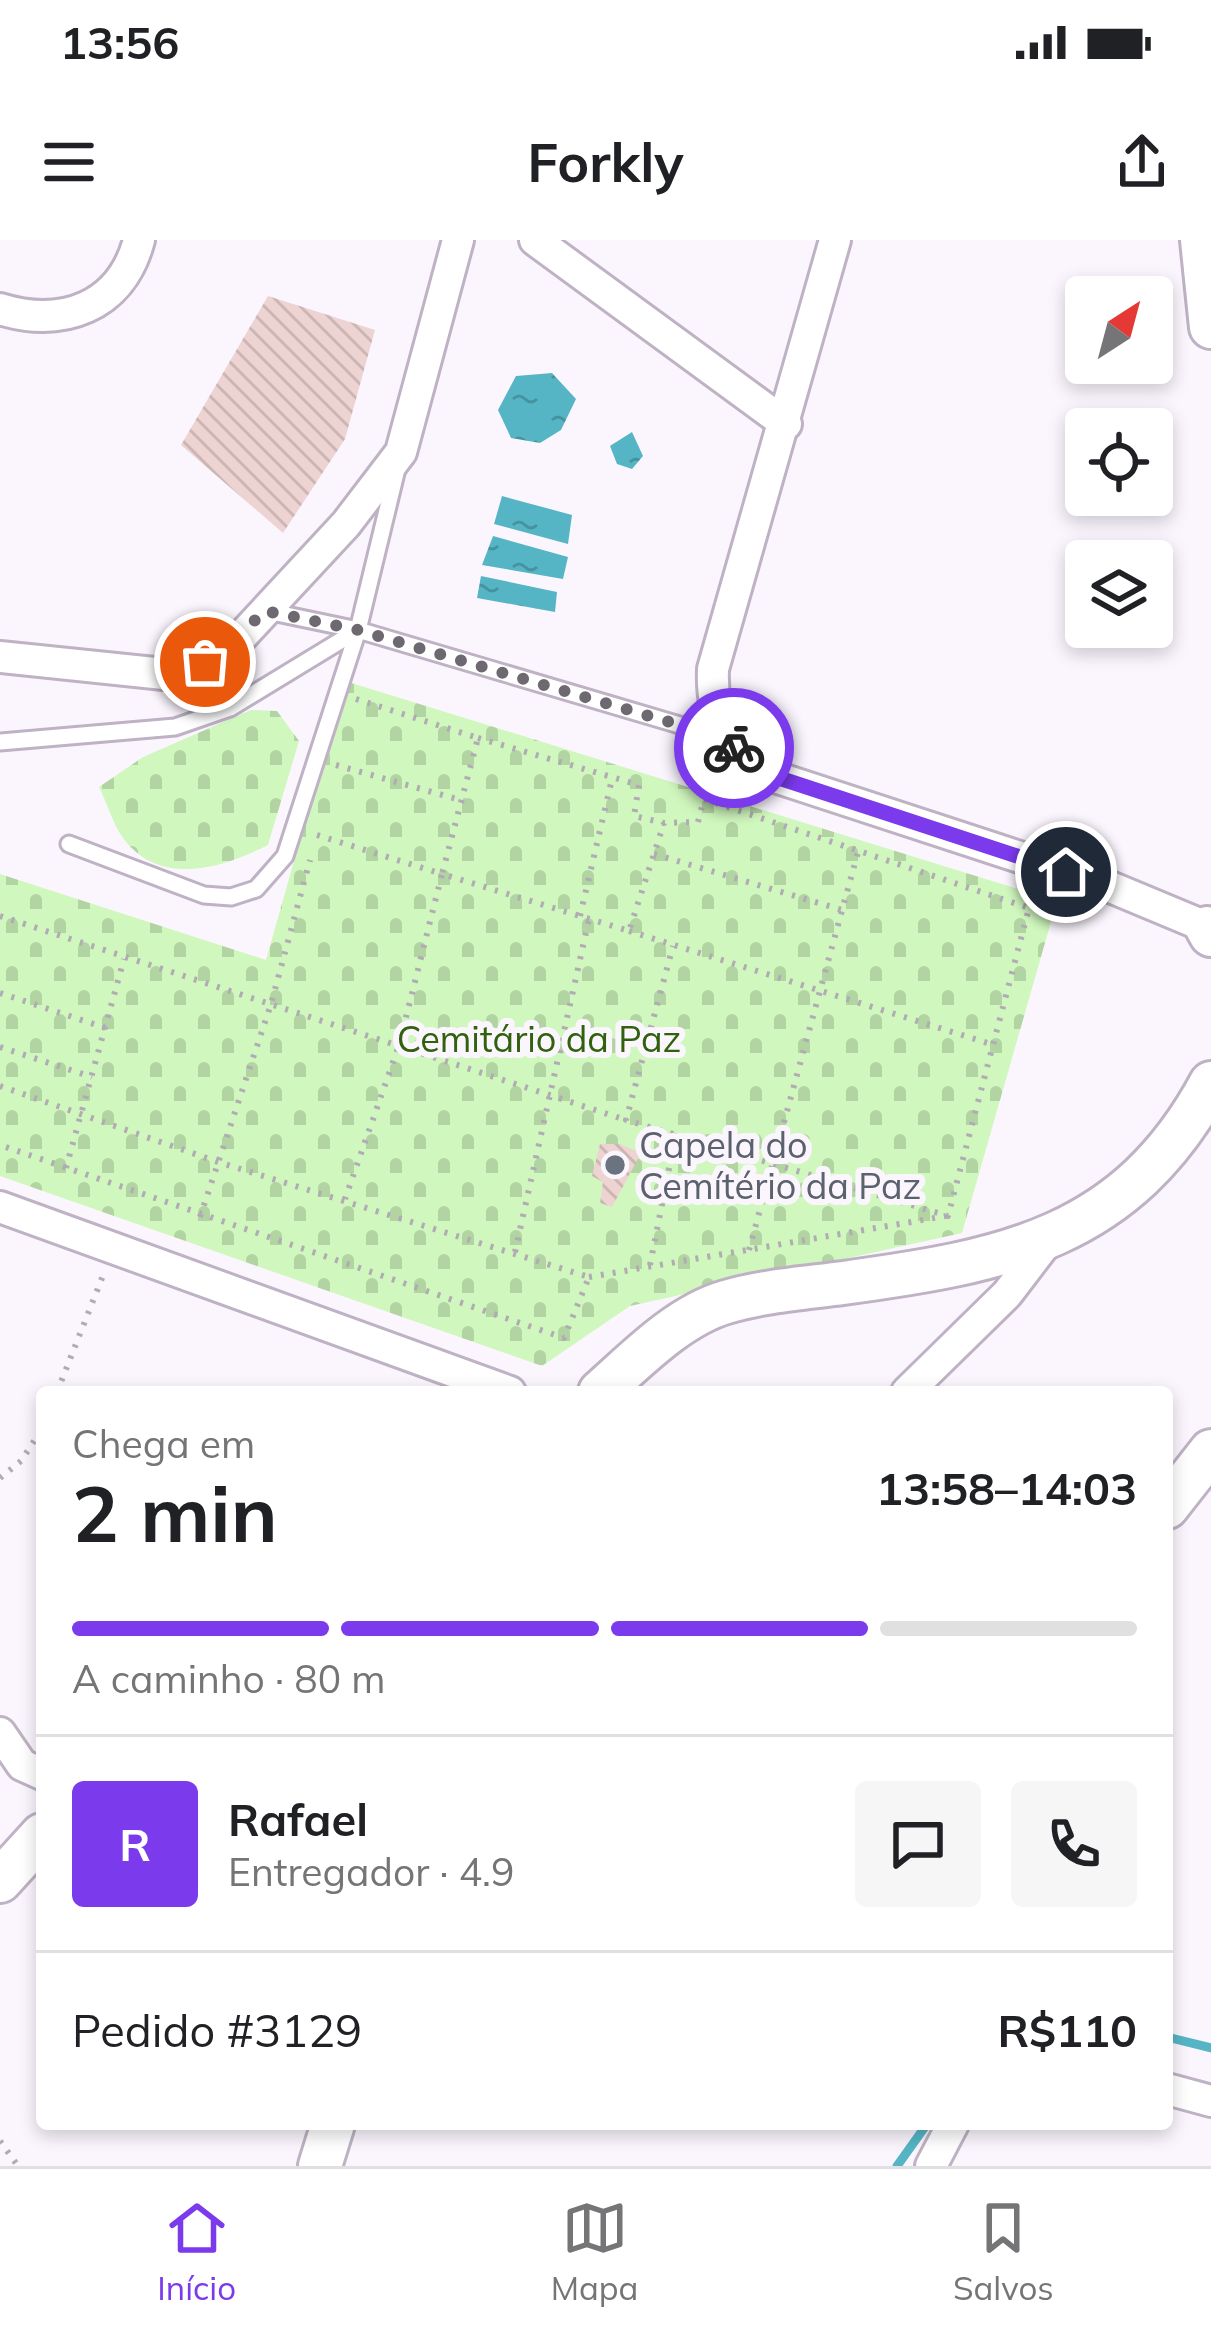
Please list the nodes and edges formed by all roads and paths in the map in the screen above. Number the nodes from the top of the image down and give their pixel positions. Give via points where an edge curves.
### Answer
1 (139, 240) edge
2 (458, 240) edge
3 (535, 240) edge
4 (835, 240) edge
5 (1202, 240) edge
6 (0, 309) edge
7 (1211, 327) edge
8 (786, 424) junction
9 (401, 452) junction
10 (266, 611) junction
11 (358, 630) junction
12 (0, 657) edge
13 (352, 709) dead end
14 (478, 738) junction
15 (727, 739) junction
16 (0, 742) edge
17 (341, 746) dead end
18 (336, 765) junction
19 (612, 778) junction
20 (332, 782) dead end
21 (464, 801) junction
22 (322, 817) dead end
23 (664, 823) junction
24 (317, 835) junction
25 (69, 844) dead end
26 (858, 852) junction
27 (654, 854) junction
28 (442, 874) junction
29 (842, 910) junction
30 (0, 916) edge
31 (584, 918) junction
32 (629, 931) junction
33 (1210, 931) edge
34 (673, 946) junction
35 (124, 959) junction
36 (819, 991) junction
37 (0, 993) edge
38 (271, 1004) junction
39 (106, 1028) junction
40 (399, 1045) junction
41 (994, 1045) junction
42 (0, 1047) edge
43 (92, 1077) junction
44 (1211, 1083) edge
45 (0, 1086) edge
46 (552, 1095) junction
47 (82, 1113) junction
48 (626, 1120) junction
49 (676, 1133) junction
50 (0, 1144) edge
51 (773, 1160) junction
52 (218, 1162) junction
53 (66, 1168) junction
54 (345, 1200) junction
55 (0, 1207) edge
56 (200, 1216) junction
57 (948, 1216) junction
58 (1049, 1239) junction
59 (113, 1248) junction
60 (749, 1250) junction
61 (515, 1252) junction
62 (650, 1267) junction
63 (589, 1277) junction
64 (59, 1386) edge
65 (493, 1386) edge
66 (607, 1386) edge
67 (913, 1386) edge
68 (36, 1439) edge
69 (1211, 1451) edge
70 (0, 1478) edge
71 (1173, 1499) edge
72 (0, 1732) edge
73 (36, 1771) edge
74 (36, 1841) edge
75 (0, 1881) edge
76 (1173, 2091) edge
77 (1211, 2101) edge
78 (332, 2130) edge
79 (951, 2130) edge
80 (0, 2141) edge
81 (943, 2163) edge
82 (18, 2166) edge
83 (320, 2166) edge

1 - 6 street via 119,282 72,316 29,318
2 - 9 street
3 - 8 street
4 - 8 street
5 - 7 street
8 - 15 street via 713,669 711,704
9 - 10 street
9 - 11 lane
10 - 11 lane
10 - 12 street via 205,662 164,674
11 - 15 lane
11 - 16 lane via 230,708 175,728
11 - 25 lane via 285,856 256,889 204,895
13 - 14 path via 355,699 365,699
14 - 19 path
14 - 21 path
15 - 33 street via 770,775 1108,886
17 - 18 path
18 - 20 path
18 - 21 path
19 - 23 path via 639,784 634,816
19 - 31 path
21 - 28 path
22 - 24 path
23 - 26 path via 698,822 704,799
23 - 27 path
24 - 28 path
24 - 38 path
26 - 29 path
26 - 41 path via 1029,908
27 - 29 path
27 - 32 path
28 - 31 path
28 - 40 path
29 - 36 path
30 - 35 path
31 - 32 path
31 - 46 path
32 - 34 path
34 - 36 path
34 - 48 path
35 - 38 path
35 - 39 path
36 - 41 path
36 - 51 path
37 - 39 path
38 - 40 path
38 - 52 path
39 - 43 path
40 - 46 path
40 - 54 path
41 - 57 path
42 - 43 path
43 - 47 path
44 - 58 street via 1157,1159
45 - 47 path
46 - 48 path
46 - 61 path
47 - 52 path
47 - 53 path
48 - 49 path
49 - 51 path
49 - 62 path
50 - 53 path
51 - 57 path
51 - 60 path
52 - 54 path
52 - 56 path
53 - 56 path
54 - 61 path
55 - 59 street
56 - 63 path via 564,1338
57 - 60 path
58 - 66 street via 948,1268 723,1302
58 - 67 street via 1007,1294
59 - 64 path
59 - 65 street
60 - 62 path
61 - 63 path
62 - 63 path
68 - 70 path
69 - 71 street
72 - 73 street via 22,1765
74 - 75 street
76 - 77 street
78 - 83 street
79 - 81 street
80 - 82 path

